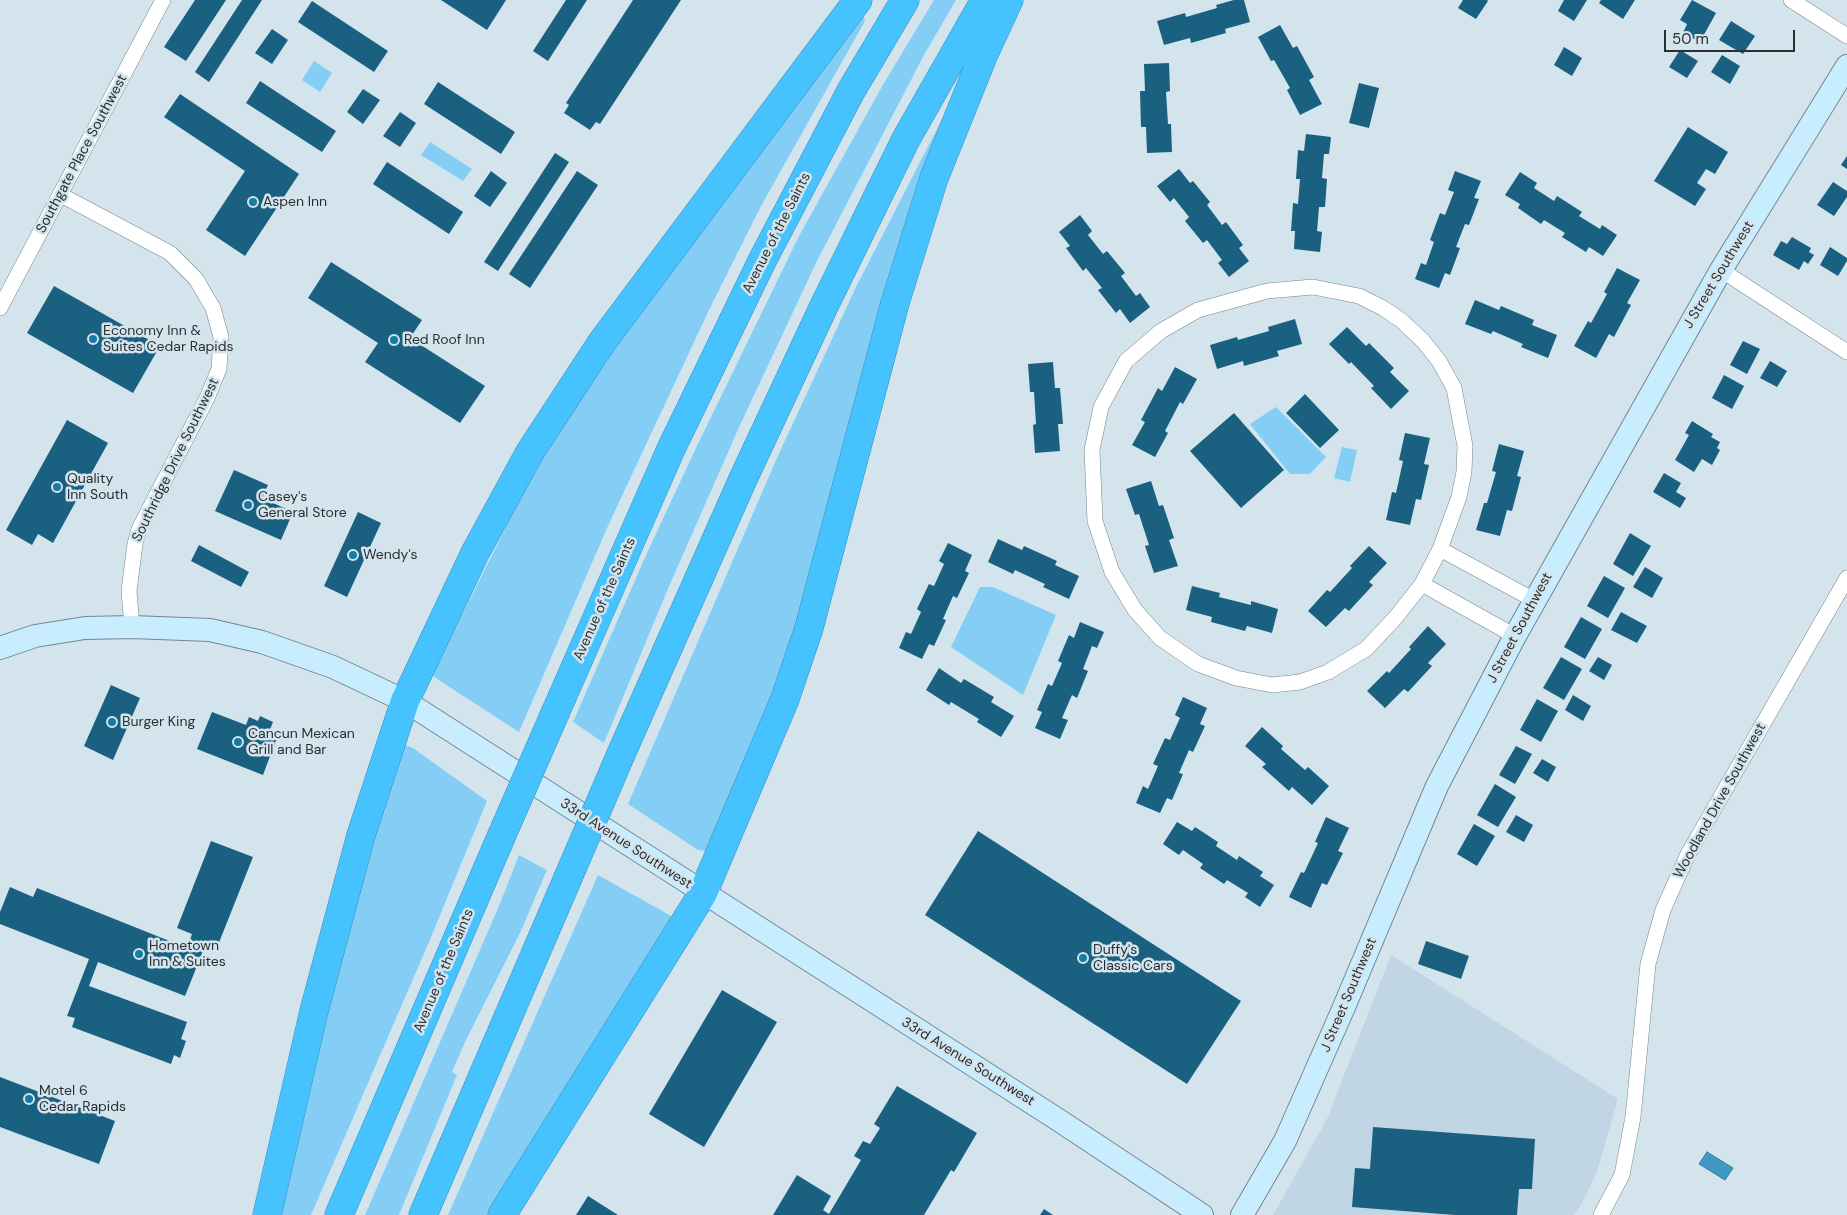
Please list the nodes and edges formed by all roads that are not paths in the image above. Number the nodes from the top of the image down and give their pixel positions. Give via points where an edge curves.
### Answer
1 (162, 0) edge
2 (858, 0) edge
3 (905, 0) edge
4 (985, 0) edge
5 (1009, 0) edge
6 (1791, 0) edge
7 (1847, 36) edge
8 (1847, 66) edge
9 (60, 195) junction
10 (1721, 270) junction
11 (0, 308) edge
12 (1847, 352) edge
13 (1440, 548) junction
14 (1847, 578) edge
15 (1422, 584) junction
16 (1534, 600) junction
17 (132, 627) junction
18 (1515, 636) junction
19 (0, 648) edge
20 (405, 701) junction
21 (703, 894) junction
22 (267, 1215) edge
23 (339, 1215) edge
24 (423, 1215) edge
25 (502, 1215) edge
26 (1202, 1215) edge
27 (1242, 1215) edge
28 (1601, 1215) edge

1 - 9 street, Southgate Place Southwest
2 - 20 highway via 602,342 530,452 475,553
3 - 23 highway, Avenue of the Saints, bridge via 851,91 758,270 671,449
4 - 24 highway, bridge via 906,139 824,306 622,754
5 - 21 highway via 934,178 895,303 809,628 788,690
6 - 7 street
8 - 10 street, J Street Southwest
9 - 11 street, Southgate Place Southwest
9 - 17 street, Southridge Drive Southwest via 170,253 196,279 213,308 221,337 219,369 207,398 139,529 128,591
10 - 12 street
10 - 16 street, J Street Southwest
13 - 15 street
13 - 15 street via 1459,497 1464,472 1465,446 1454,388 1423,341 1402,321 1359,296 1313,287 1267,291 1198,310 1161,331 1126,360 1101,407 1092,450 1095,521 1112,572 1135,610 1160,638 1198,664 1236,678 1272,685 1300,682 1328,672 1366,649
13 - 16 street
14 - 28 street, Woodland Drive Southwest via 1688,854 1663,910 1648,964 1633,1117 1622,1175
15 - 18 street
16 - 18 street, J Street Southwest
17 - 19 street, 33rd Avenue Southwest via 85,628 35,636
17 - 20 street, 33rd Avenue Southwest via 210,630 262,642 333,667
18 - 27 street, J Street Southwest via 1437,786 1285,1142
20 - 21 street, 33rd Avenue Southwest
20 - 22 highway via 356,854 314,1011
21 - 25 highway
21 - 26 street, 33rd Avenue Southwest

